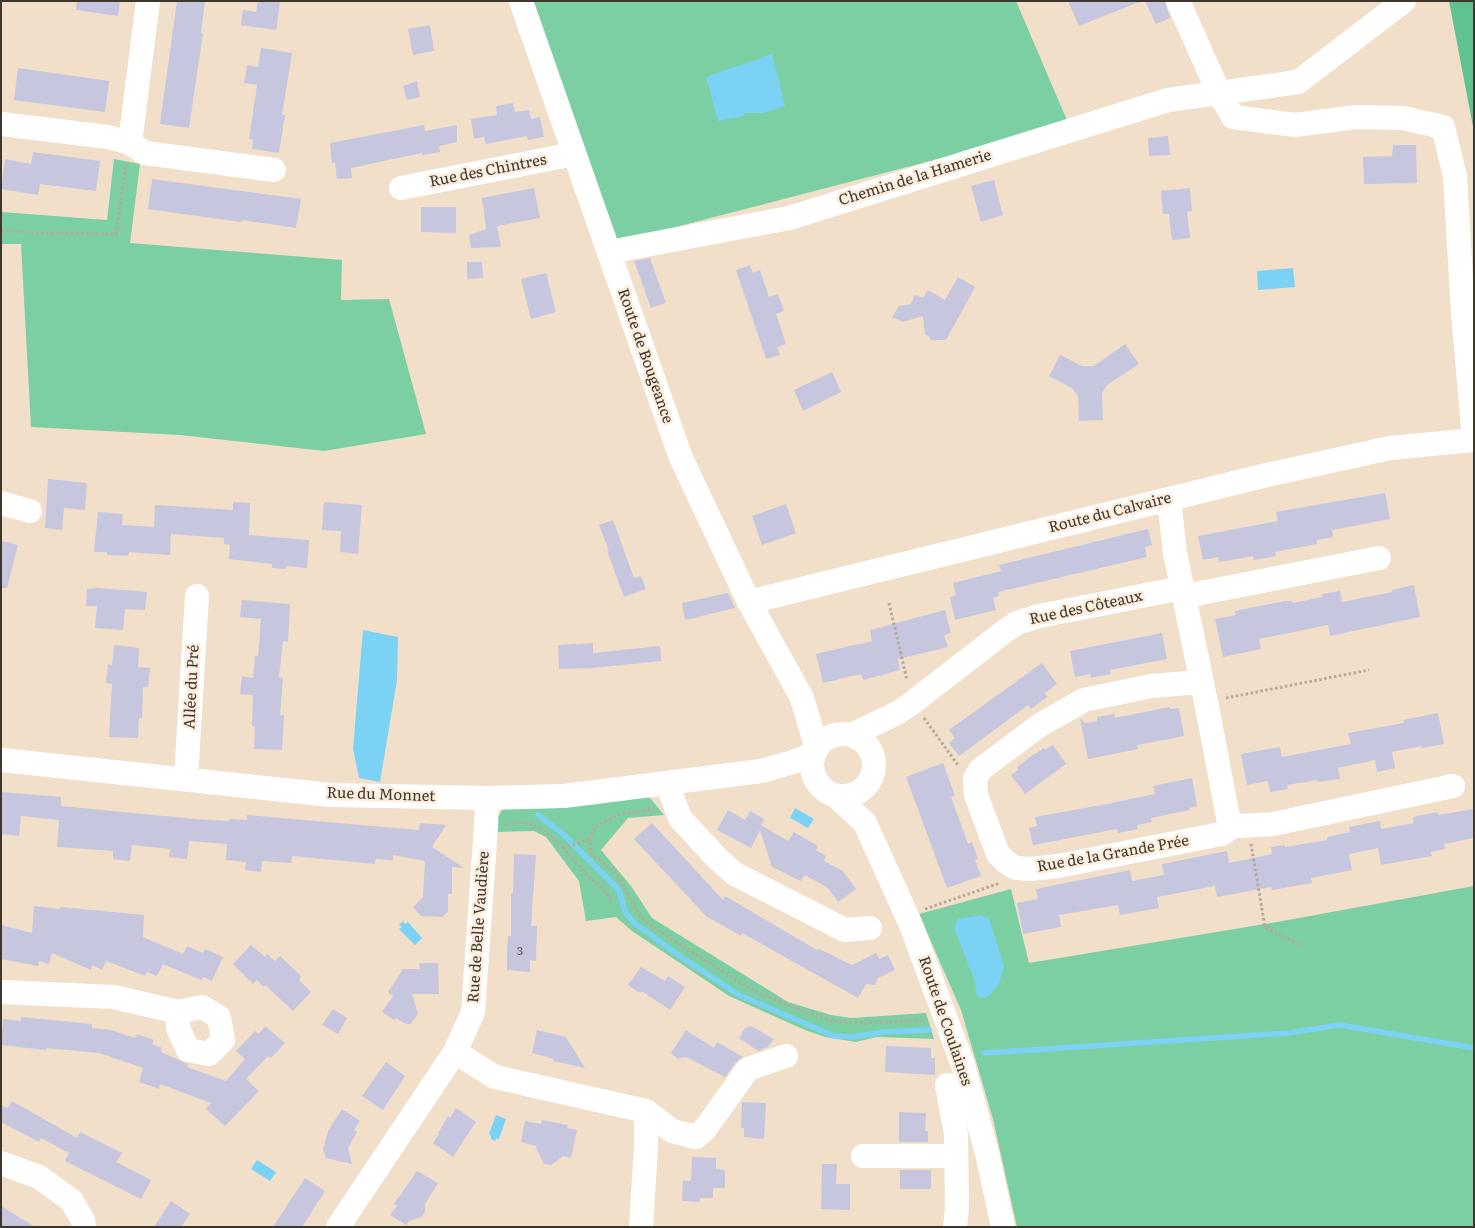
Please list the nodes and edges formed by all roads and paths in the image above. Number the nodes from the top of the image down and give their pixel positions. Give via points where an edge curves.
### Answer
1 (148, 1) edge
2 (521, 1) edge
3 (1178, 1) edge
4 (1404, 1) edge
5 (1219, 93) junction
6 (1, 124) edge
7 (130, 143) junction
8 (574, 154) junction
9 (274, 170) dead end
10 (401, 188) dead end
11 (1, 230) edge
12 (609, 252) junction
13 (1474, 440) edge
14 (1169, 499) junction
15 (1, 503) edge
16 (30, 511) dead end
17 (1378, 558) dead end
18 (1183, 592) junction
19 (197, 596) dead end
20 (749, 602) junction
21 (1370, 670) dead end
22 (1203, 692) junction
23 (802, 698) junction
24 (898, 712) junction
25 (846, 735) junction
26 (871, 750) junction
27 (815, 752) junction
28 (1, 760) edge
29 (760, 771) junction
30 (186, 778) junction
31 (671, 782) junction
32 (867, 785) junction
33 (1453, 786) dead end
34 (826, 789) junction
35 (487, 798) junction
36 (676, 806) junction
37 (1229, 822) junction
38 (865, 823) junction
39 (486, 826) junction
40 (1253, 826) junction
41 (590, 839) junction
42 (563, 848) junction
43 (1016, 868) junction
44 (612, 901) dead end
45 (925, 909) dead end
46 (870, 928) dead end
47 (1300, 945) dead end
48 (1, 992) edge
49 (178, 1012) dead end
50 (931, 1020) dead end
51 (455, 1052) junction
52 (786, 1056) dead end
53 (947, 1085) dead end
54 (646, 1111) junction
55 (863, 1156) dead end
56 (956, 1156) junction
57 (1, 1163) edge
58 (84, 1227) edge
59 (338, 1227) edge
60 (641, 1227) edge
61 (955, 1227) edge
62 (1003, 1227) edge

1 - 7 street
2 - 8 street, Route de Bougeance
3 - 5 street
4 - 5 street, Chemin de la Hamerie via 1298,82
5 - 12 street, Chemin de la Hamerie via 1168,100 789,218
5 - 13 street via 1233,117 1295,126 1356,117 1403,118 1443,127 1455,176
6 - 7 street via 108,137
7 - 9 street via 145,153
7 - 11 path via 116,234
8 - 10 street, Rue des Chintres
8 - 12 street, Route de Bougeance
12 - 20 street, Route de Bougeance via 681,458
13 - 14 street, Route du Calvaire via 1390,448
14 - 18 street
14 - 20 street, Route du Calvaire
15 - 16 street
17 - 18 street, Rue des Côteaux via 1201,592
18 - 22 street
18 - 24 street, Rue des Côteaux via 1039,616 1018,624
19 - 30 street, Allée du Pré
20 - 23 street, Route de Bougeance
21 - 22 path
22 - 37 street
22 - 43 street, Rue de la Grande Prée via 1151,686 1084,700 1040,725 981,769 975,778 976,795 998,854
23 - 25 street, Route de Bougeance via 829,725
23 - 27 street, Route de Bougeance
24 - 25 street, Rue des Côteaux
24 - 26 street, Rue des Côteaux
25 - 26 street via 865,742
25 - 27 street via 826,738
26 - 32 street via 874,771
27 - 29 street, Rue du Monnet
27 - 34 street via 813,774
28 - 30 street, Rue du Monnet
29 - 31 street, Rue du Monnet
29 - 34 street, Rue du Monnet
30 - 35 street, Rue du Monnet via 331,795
31 - 35 street, Rue du Monnet via 564,796
31 - 36 street
32 - 34 street via 855,794 845,796
32 - 38 street, Route de Coulaines
33 - 40 street
34 - 38 street, Route de Coulaines
35 - 39 street, Rue de Belle Vaudière
36 - 41 path via 621,814 596,826
36 - 46 street via 680,818 735,874 845,930
37 - 40 street
37 - 43 street, Rue de la Grande Prée via 1228,830 1221,834 1058,866
38 - 62 street, Route de Coulaines via 911,926 963,1065
39 - 42 path via 531,824
39 - 51 street, Rue de Belle Vaudière via 473,1012
40 - 47 path via 1251,840 1266,927
41 - 42 path
41 - 50 path via 591,852 616,874 641,918 752,990 836,1022
42 - 44 path
43 - 45 path via 1002,882
48 - 49 street via 114,997
51 - 54 street via 494,1077
51 - 59 street, Rue de Belle Vaudière
52 - 54 street via 748,1069 705,1129 696,1136 672,1131
53 - 56 street via 956,1134
54 - 60 street
55 - 56 street
56 - 61 street
57 - 58 street via 39,1177 71,1200

